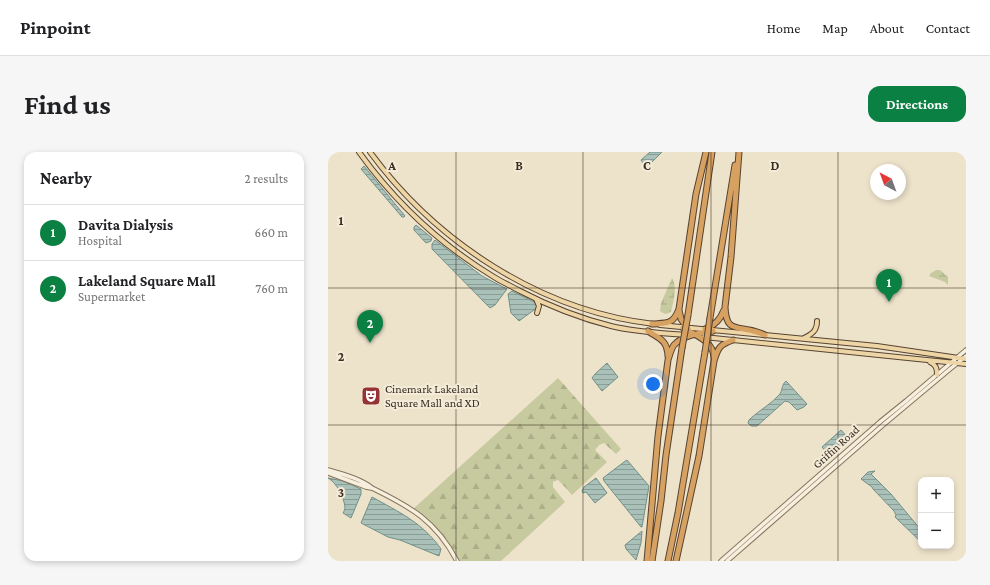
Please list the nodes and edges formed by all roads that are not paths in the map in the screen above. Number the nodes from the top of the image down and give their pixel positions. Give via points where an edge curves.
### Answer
1 (359, 152) edge
2 (370, 152) edge
3 (706, 152) edge
4 (712, 152) edge
5 (738, 152) edge
6 (535, 298) junction
7 (724, 308) junction
8 (679, 309) junction
9 (537, 313) dead end
10 (816, 321) dead end
11 (652, 324) junction
12 (713, 330) joint
13 (648, 331) junction
14 (694, 332) junction
15 (679, 335) joint
16 (765, 335) junction
17 (708, 338) joint
18 (803, 338) junction
19 (732, 340) junction
20 (966, 350) edge
21 (957, 357) junction
22 (965, 358) edge
23 (668, 360) junction
24 (928, 360) junction
25 (714, 361) junction
26 (951, 363) junction
27 (956, 363) junction
28 (966, 364) edge
29 (937, 375) junction
30 (328, 470) edge
31 (328, 473) edge
32 (372, 488) junction
33 (457, 561) edge
34 (647, 561) edge
35 (652, 561) edge
36 (668, 561) edge
37 (676, 561) edge
38 (722, 561) edge
39 (727, 561) edge

1 - 6 main road via 394,195 439,238 490,274
2 - 11 main road via 424,213 458,242 493,266 576,307 614,318
3 - 8 highway via 696,194
4 - 35 highway, bridge
5 - 7 highway via 731,257
5 - 36 highway, bridge
6 - 9 main road via 540,306
6 - 13 main road via 598,322
7 - 14 highway via 720,319 713,326
7 - 16 highway via 729,323 734,328
8 - 11 highway via 670,322
8 - 14 highway via 681,319
10 - 18 main road via 814,332
11 - 14 main road
12 - 14 highway
12 - 16 main road
13 - 15 main road
13 - 23 highway via 665,343 668,348
14 - 15 highway
14 - 17 highway
14 - 23 highway via 674,345
14 - 25 highway via 711,347
16 - 18 main road
17 - 19 main road
18 - 21 main road
19 - 24 main road
19 - 25 highway via 720,346
20 - 21 street, Griffin Road
21 - 22 main road
21 - 26 street, Griffin Road
22 - 27 street, Griffin Road
23 - 34 highway via 658,436
24 - 26 main road
24 - 29 main road via 936,366
25 - 37 highway via 699,456
26 - 27 main road
26 - 29 street, Griffin Road
27 - 28 main road
27 - 39 street, Griffin Road
29 - 38 street, Griffin Road
30 - 32 street via 368,484
31 - 32 street
32 - 33 street via 411,509 428,522 446,542

